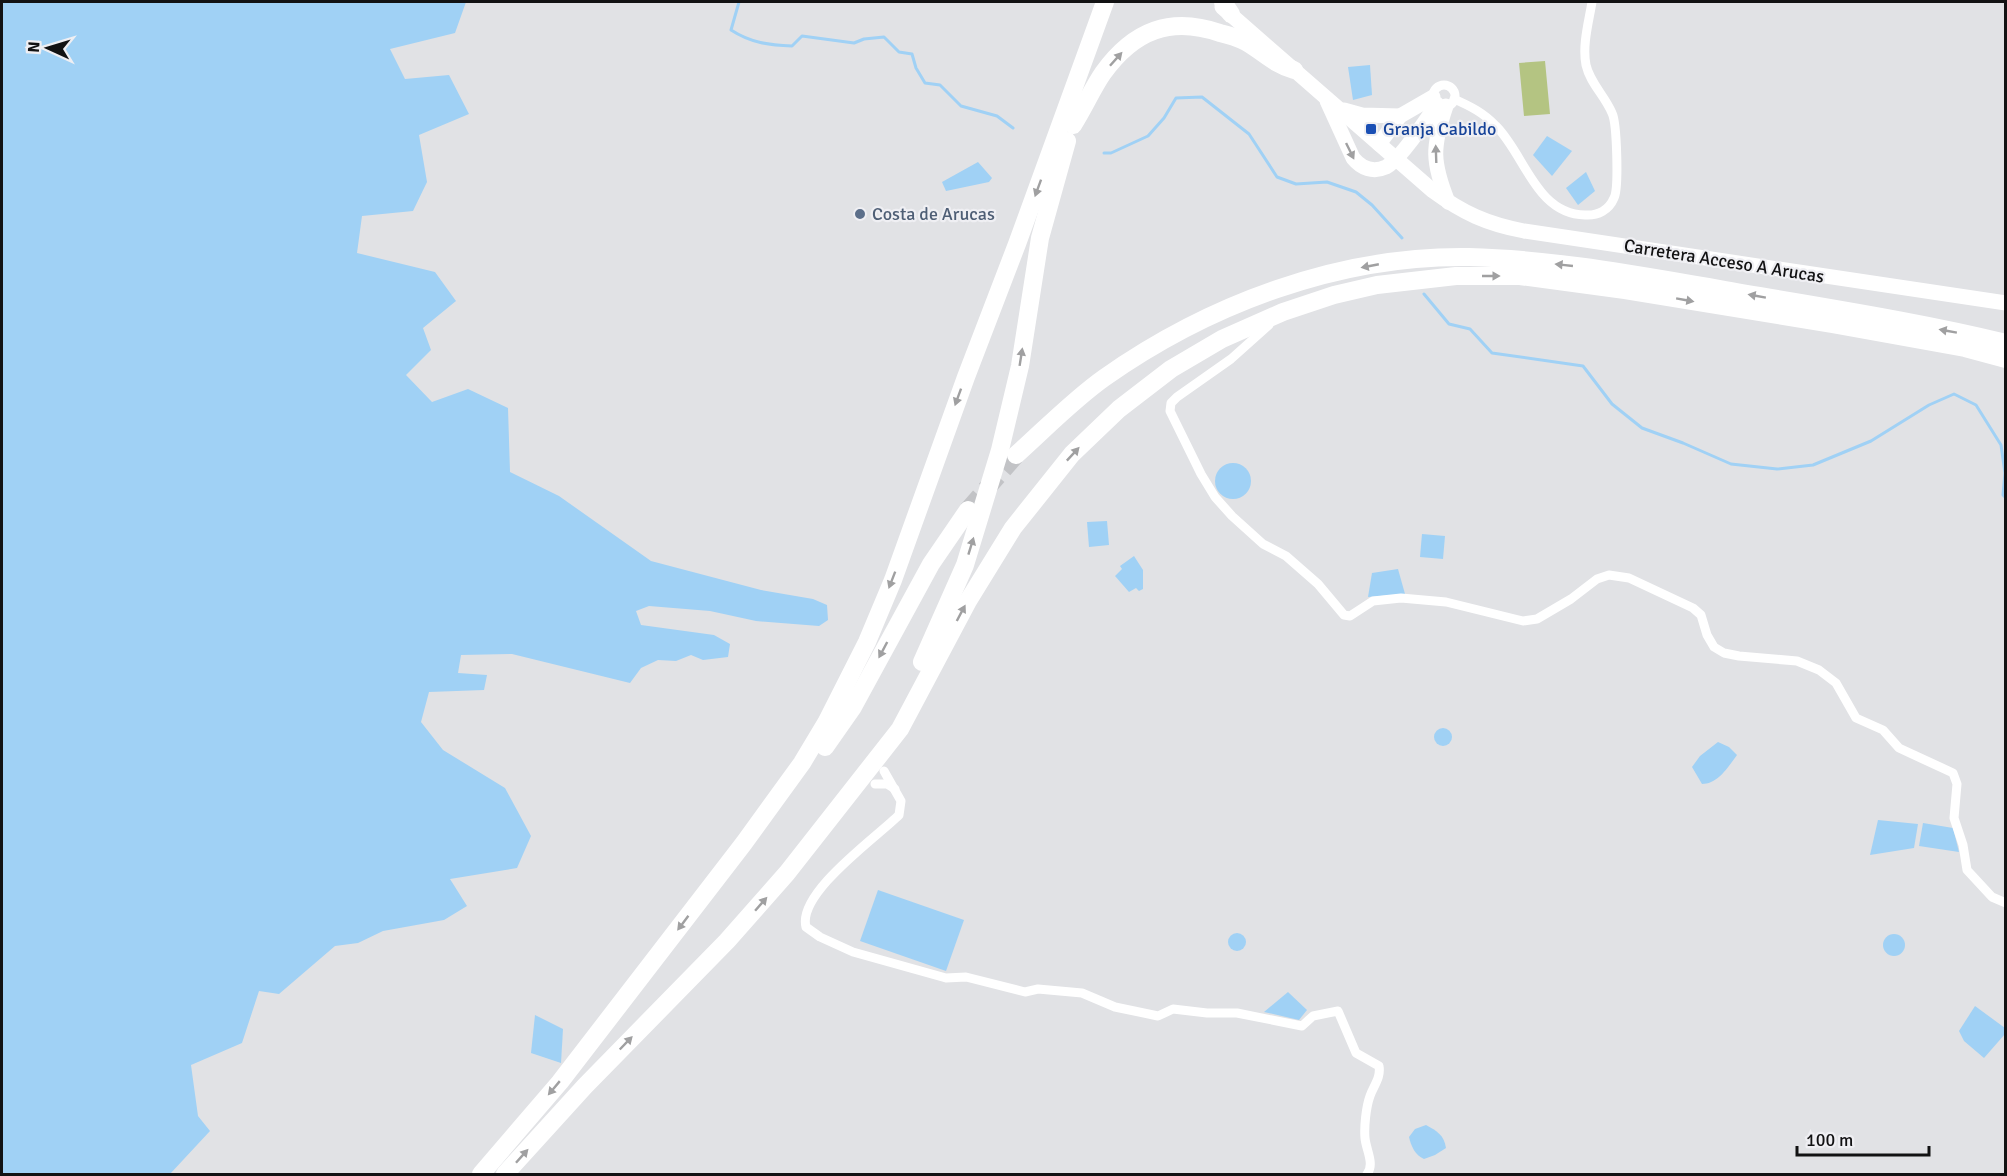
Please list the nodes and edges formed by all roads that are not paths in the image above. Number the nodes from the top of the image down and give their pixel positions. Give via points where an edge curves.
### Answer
1 (1097, 2) edge
2 (1105, 2) edge
3 (1118, 2) edge
4 (1215, 2) edge
5 (1592, 2) edge
6 (1227, 8) edge
7 (1294, 70) junction
8 (1326, 98) junction
9 (1443, 102) junction
10 (1341, 110) junction
11 (1400, 116) junction
12 (1069, 119) junction
13 (1379, 144) junction
14 (1448, 202) junction
15 (1456, 276) junction
16 (2006, 303) edge
17 (2006, 344) edge
18 (1231, 351) joint
19 (2006, 359) edge
20 (1016, 455) tunnel mouth
21 (968, 510) tunnel mouth
22 (884, 771) dead end
23 (874, 784) dead end
24 (853, 786) junction
25 (895, 789) junction
26 (744, 843) junction
27 (2006, 903) edge
28 (494, 1160) junction
29 (473, 1174) edge
30 (481, 1174) edge
31 (505, 1174) edge
32 (1367, 1174) edge

1 - 12 highway via 1071,77
2 - 12 highway
3 - 12 highway
4 - 6 main road, Carretera Acceso A Arucas
5 - 9 street via 1586,65 1616,125 1616,196 1609,208 1587,216 1555,207 1540,192 1497,127 1471,106
6 - 7 main road, Carretera Acceso A Arucas
7 - 8 main road, Carretera Acceso A Arucas
12 -> 7 highway via 1122,52 1143,36 1167,27 1194,26 1225,34
8 -> 9 main road via 1353,158 1359,166 1372,170 1389,166
8 - 10 main road, Carretera Acceso A Arucas
9 - 11 main road
14 -> 9 main road via 1435,158
10 - 11 main road
10 - 13 main road, Carretera Acceso A Arucas
11 - 13 main road
24 -> 12 highway via 896,717 965,565 1000,450 1020,366 1040,238
12 -> 26 highway via 1017,244 867,642 802,763
13 - 14 main road, Carretera Acceso A Arucas
14 - 16 main road, Carretera Acceso A Arucas via 1482,221 1524,231
15 - 18 highway via 1337,302 1269,325
15 -> 19 highway via 1520,276 1581,283 1833,324
24 -> 15 highway via 900,729 968,601 1013,528 1072,454 1119,409 1171,369 1222,339 1283,312 1377,285
17 -> 20 highway via 1584,267 1467,257 1376,265 1282,288 1222,310 1163,339 1101,380
18 - 27 street via 1177,397 1170,411 1215,497 1263,544 1286,556 1318,584 1344,615 1350,616 1373,601 1401,598 1446,602 1523,621 1537,619 1597,579 1609,575 1629,578 1693,608 1701,615 1714,647 1724,653 1797,661 1819,670 1836,683 1856,718 1882,730 1899,748 1953,773 1957,784 1954,818 1967,870 1992,897
21 -> 26 highway via 931,564 853,707 806,775
22 - 25 street
23 - 25 street
31 -> 24 highway via 753,913
25 - 32 street via 901,801 899,815 828,879 808,909 806,927 853,952 946,978 966,977 1025,992 1038,989 1082,993 1158,1016 1173,1009 1237,1013 1302,1026 1313,1016 1338,1011 1356,1053 1379,1066 1380,1074 1369,1098
26 -> 28 highway via 560,1082
28 - 29 street
28 - 30 highway

